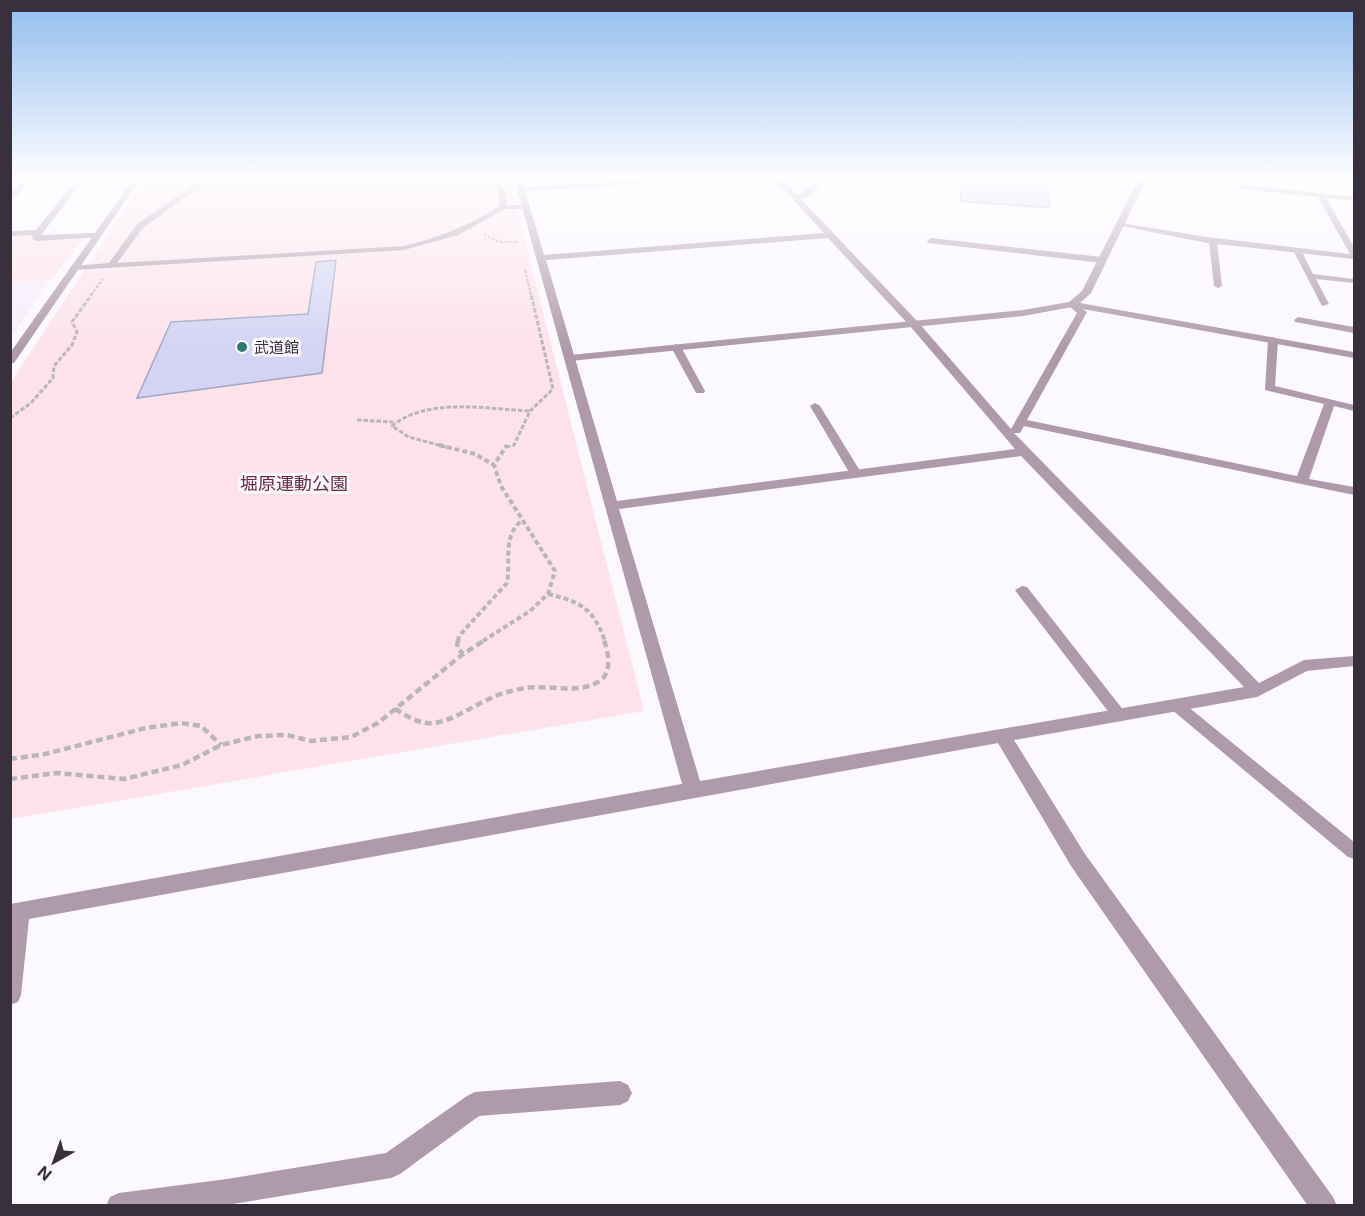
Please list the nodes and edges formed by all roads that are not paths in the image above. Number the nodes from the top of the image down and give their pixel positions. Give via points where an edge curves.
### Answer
1 (37, 235) edge
2 (98, 235) joint
3 (134, 235) edge
4 (453, 235) edge
5 (534, 235) edge
6 (830, 235) joint
7 (1115, 235) edge
8 (1177, 235) edge
9 (1342, 235) edge
10 (932, 241) dead end
11 (1213, 241) junction
12 (1298, 250) junction
13 (1354, 256) edge
14 (541, 258) junction
15 (1102, 260) junction
16 (111, 266) junction
17 (73, 268) junction
18 (1311, 276) junction
19 (1354, 281) edge
20 (1218, 286) dead end
21 (1072, 304) junction
22 (1325, 304) dead end
23 (1298, 320) dead end
24 (914, 324) junction
25 (1354, 330) edge
26 (1273, 340) junction
27 (676, 347) junction
28 (1354, 355) edge
29 (570, 358) junction
30 (10, 361) edge
31 (700, 391) dead end
32 (1330, 402) junction
33 (815, 406) dead end
34 (1354, 408) edge
35 (1021, 422) junction
36 (1011, 437) junction
37 (1024, 452) junction
38 (856, 474) junction
39 (1302, 481) junction
40 (1354, 491) edge
41 (612, 506) junction
42 (1022, 590) dead end
43 (1354, 661) edge
44 (1257, 691) junction
45 (1176, 705) junction
46 (1119, 715) junction
47 (1002, 735) junction
48 (693, 789) junction
49 (1354, 852) edge
50 (14, 924) edge
51 (10, 995) edge
52 (620, 1093) dead end
53 (119, 1206) edge
54 (1324, 1206) edge

1 - 2 street via 36,238
2 - 17 street
3 - 16 lane
4 - 16 lane via 404,248
5 - 14 street
6 - 14 street
6 - 24 street
7 - 15 street
8 - 11 street
9 - 13 street
10 - 15 street
11 - 12 street
11 - 20 lane
12 - 13 street
12 - 18 lane
14 - 29 street
15 - 21 street via 1086,293
16 - 17 lane
17 - 30 street
18 - 19 lane
18 - 22 lane
21 - 24 street
21 - 26 street
21 - 35 street via 1082,312
23 - 25 lane
24 - 27 street
24 - 36 street
26 - 28 street
26 - 32 street via 1269,388
27 - 29 street
27 - 31 lane
29 - 41 street
32 - 34 street
32 - 39 street
33 - 38 lane
35 - 36 street
35 - 39 street
36 - 37 street
37 - 38 street
37 - 44 street
38 - 41 street
39 - 40 street
41 - 48 street
42 - 46 lane
43 - 44 street via 1304,666
44 - 45 street
45 - 46 street
45 - 49 lane
46 - 47 street
47 - 48 street
47 - 54 street via 1078,860
48 - 50 street
50 - 51 street
52 - 53 street via 475,1104 391,1165

